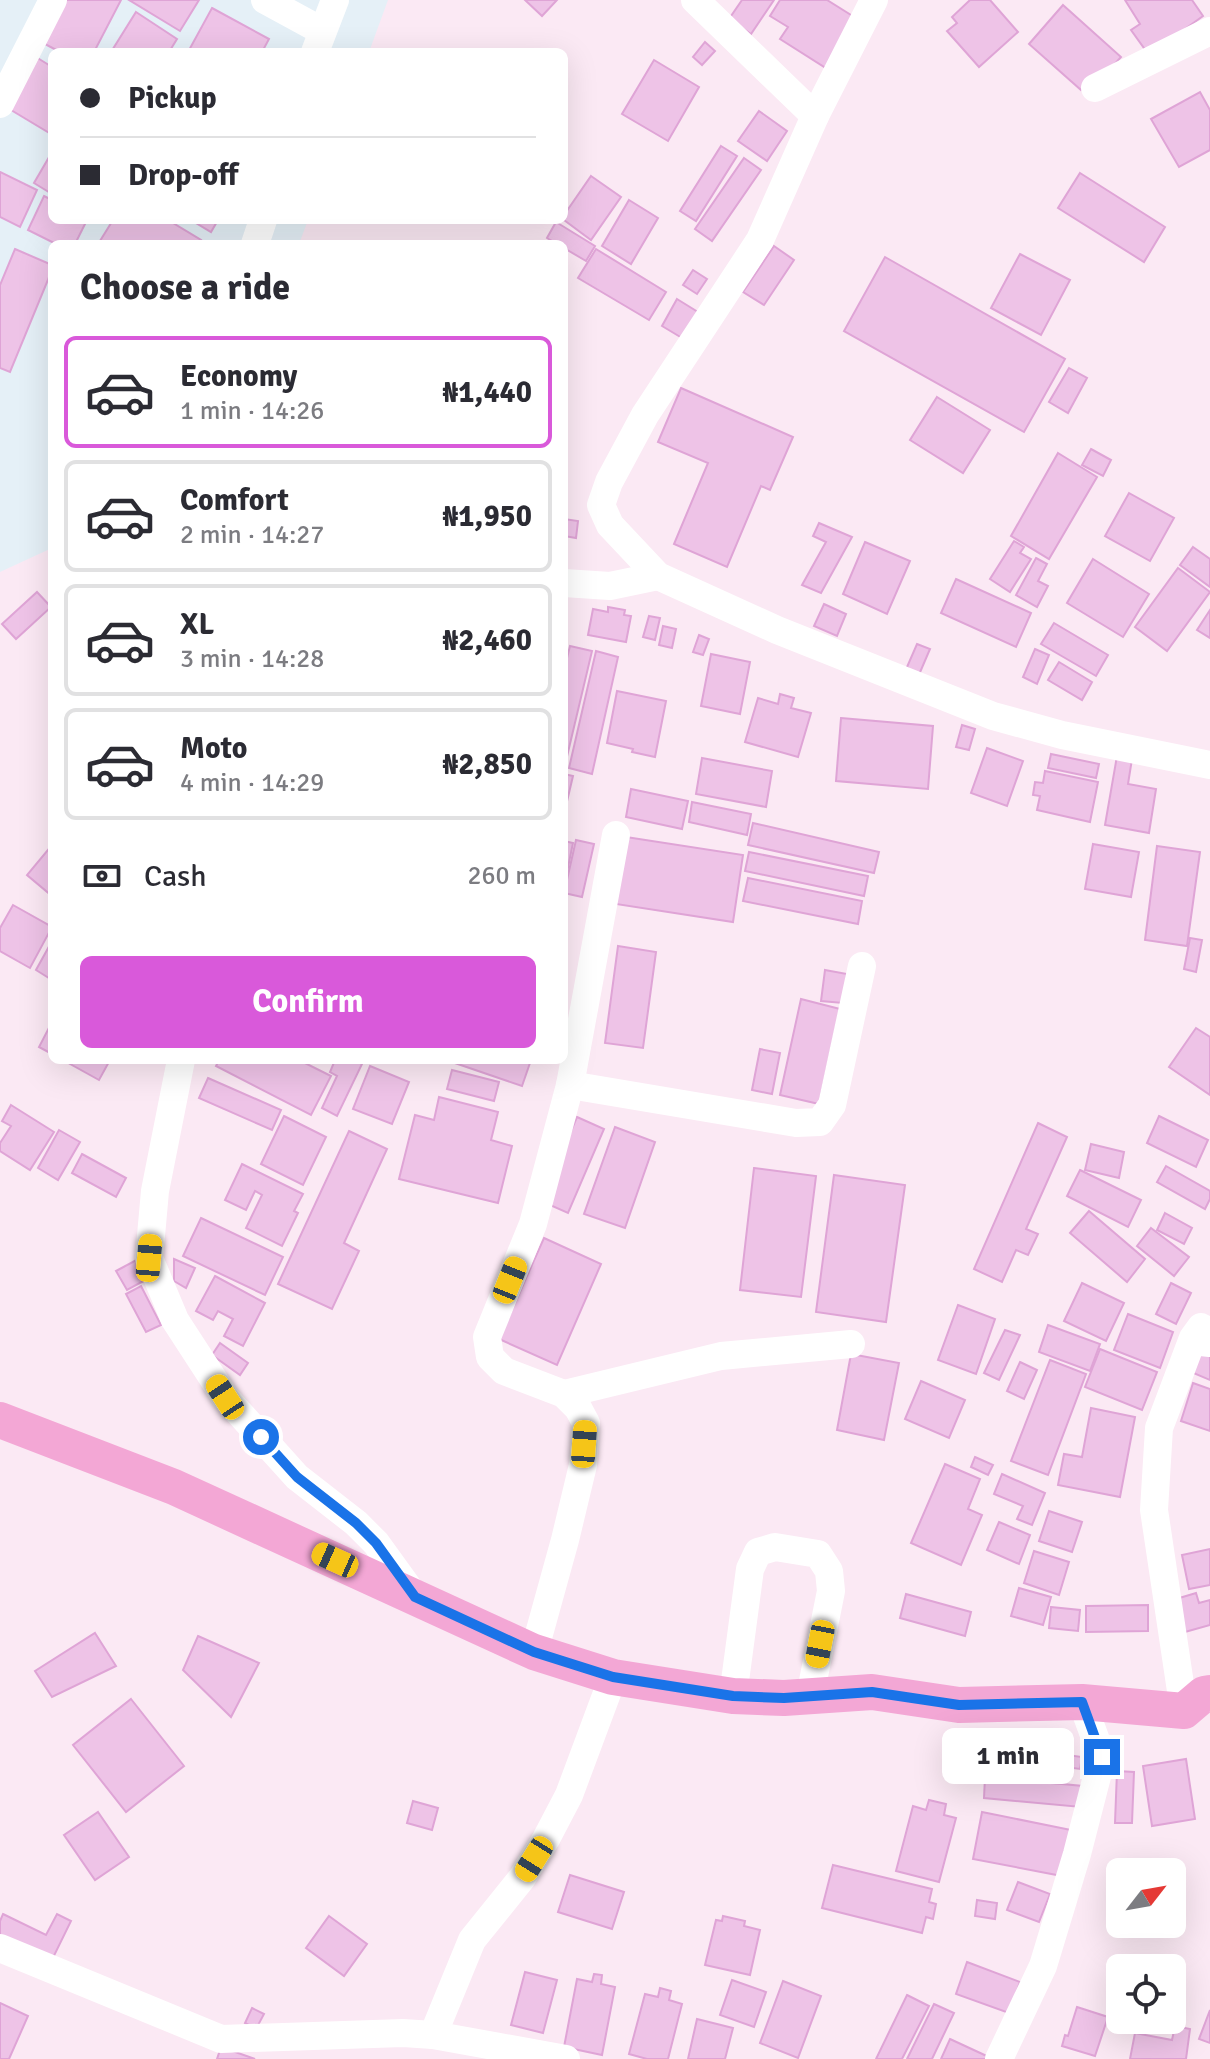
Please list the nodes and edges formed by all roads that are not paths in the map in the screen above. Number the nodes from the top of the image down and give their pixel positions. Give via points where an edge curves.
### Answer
1 (53, 0) edge
2 (265, 0) edge
3 (335, 0) edge
4 (695, 0) edge
5 (874, 0) edge
6 (1210, 31) edge
7 (318, 42) edge
8 (1095, 88) dead end
9 (0, 104) edge
10 (815, 116) junction
11 (658, 576) junction
12 (568, 583) edge
13 (1210, 765) edge
14 (616, 835) dead end
15 (862, 966) dead end
16 (180, 1064) edge
17 (570, 1085) junction
18 (1210, 1343) edge
19 (851, 1344) dead end
20 (564, 1394) junction
21 (0, 1420) edge
22 (415, 1597) junction
23 (534, 1652) junction
24 (613, 1677) junction
25 (733, 1696) junction
26 (810, 1696) junction
27 (1082, 1702) junction
28 (1197, 1702) edge
29 (0, 1948) edge
30 (433, 2035) junction
31 (402, 2046) edge
32 (566, 2059) edge
33 (999, 2059) edge

1 - 9 street
2 - 7 street
3 - 7 street
4 - 10 street
5 - 10 street
6 - 8 street
10 - 11 street via 760,240 645,415 601,505 610,525
11 - 12 street via 610,586
11 - 13 street via 993,716
14 - 17 street
15 - 17 street via 832,1105 820,1122 796,1123
16 - 22 street via 155,1191 149,1258 175,1320 225,1397 297,1477 376,1543
17 - 20 street via 533,1224 487,1337 490,1357 504,1371
18 - 28 street via 1201,1342 1209,1332 1201,1327 1159,1428 1154,1510
19 - 20 street via 721,1356
20 - 23 street via 586,1423 583,1465
21 - 22 main road via 174,1487
22 - 23 main road
23 - 24 main road
24 - 25 main road
24 - 30 street via 569,1795 522,1878 472,1940
25 - 26 main road
25 - 26 street via 750,1569 758,1552 775,1547 818,1554 829,1571 831,1591
26 - 27 main road via 872,1692 959,1705
27 - 28 main road
27 - 33 street via 1102,1757 1043,1966
29 - 31 street via 221,2039
30 - 31 street
30 - 32 street

